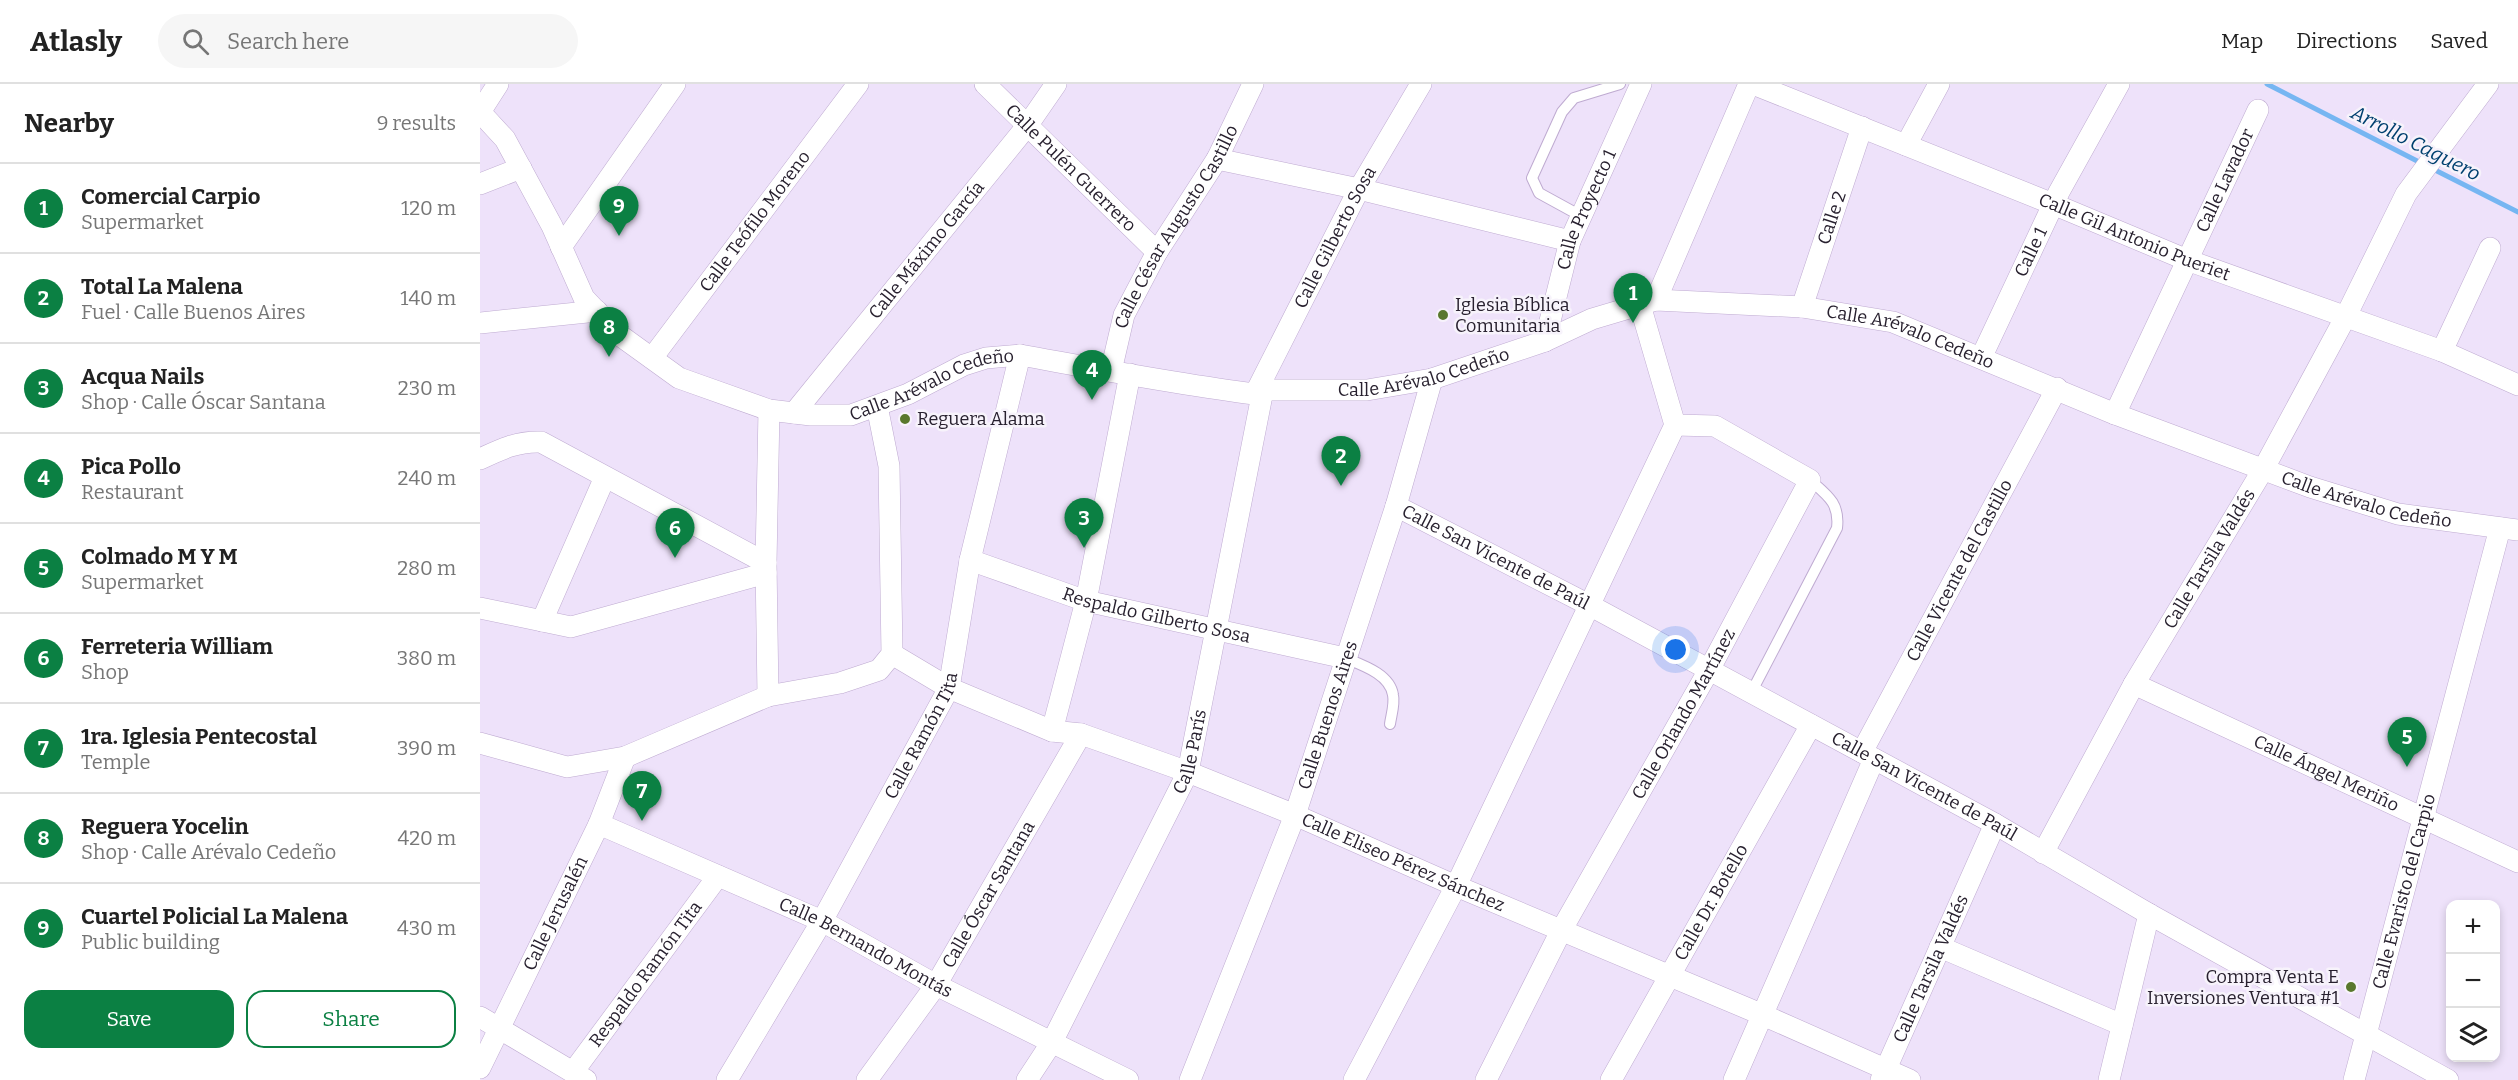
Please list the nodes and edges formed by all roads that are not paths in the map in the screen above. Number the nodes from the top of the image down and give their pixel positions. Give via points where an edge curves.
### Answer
1 (498, 84) edge
2 (675, 84) edge
3 (858, 84) edge
4 (985, 84) edge
5 (1056, 84) edge
6 (1253, 84) edge
7 (1421, 84) edge
8 (1620, 84) edge
9 (1641, 84) edge
10 (1751, 84) edge
11 (1938, 84) edge
12 (2119, 84) edge
13 (2488, 84) edge
14 (2258, 110) dead end
15 (480, 112) edge
16 (1027, 126) junction
17 (1862, 127) junction
18 (1906, 145) junction
19 (1217, 159) junction
20 (521, 168) junction
21 (480, 184) edge
22 (1359, 189) junction
23 (2053, 204) junction
24 (1581, 216) junction
25 (1570, 241) junction
26 (561, 247) junction
27 (2490, 248) dead end
28 (1157, 252) junction
29 (2187, 260) junction
30 (1648, 302) junction
31 (1802, 307) junction
32 (597, 311) junction
33 (2345, 318) junction
34 (480, 323) edge
35 (1545, 341) junction
36 (2442, 351) junction
37 (1020, 356) junction
38 (652, 358) junction
39 (1981, 358) junction
40 (1120, 372) junction
41 (1432, 379) junction
42 (2518, 385) edge
43 (2057, 388) junction
44 (1259, 392) junction
45 (877, 406) junction
46 (770, 410) junction
47 (794, 413) junction
48 (2115, 414) junction
49 (1675, 425) junction
50 (480, 459) edge
51 (2264, 468) junction
52 (605, 477) junction
53 (1810, 480) junction
54 (1396, 506) junction
55 (2509, 529) edge
56 (970, 560) junction
57 (766, 568) junction
58 (1086, 601) junction
59 (1591, 606) junction
60 (480, 608) edge
61 (542, 621) junction
62 (1217, 631) junction
63 (892, 654) junction
64 (1345, 658) junction
65 (1709, 670) junction
66 (2134, 684) junction
67 (949, 688) junction
68 (1751, 693) junction
69 (768, 696) junction
70 (1390, 724) dead end
71 (1811, 725) junction
72 (1052, 731) junction
73 (1081, 734) junction
74 (480, 743) edge
75 (1868, 756) junction
76 (625, 757) junction
77 (1188, 772) junction
78 (1295, 815) junction
79 (2422, 818) junction
80 (599, 824) junction
81 (1995, 824) junction
82 (2043, 853) junction
83 (2518, 862) edge
84 (718, 876) junction
85 (1456, 886) junction
86 (2149, 914) junction
87 (822, 921) junction
88 (1562, 929) junction
89 (1940, 947) junction
90 (1668, 976) junction
91 (936, 985) junction
92 (1763, 1014) junction
93 (480, 1017) edge
94 (2122, 1025) junction
95 (498, 1029) junction
96 (2367, 1036) junction
97 (1052, 1042) junction
98 (480, 1068) edge
99 (1883, 1075) edge
100 (580, 1076) edge
101 (727, 1080) edge
102 (867, 1080) edge
103 (1027, 1080) edge
104 (1128, 1080) edge
105 (1190, 1080) edge
106 (1354, 1080) edge
107 (1486, 1080) edge
108 (1611, 1080) edge
109 (1734, 1080) edge
110 (1910, 1080) edge
111 (2109, 1080) edge
112 (2354, 1080) edge
113 (2448, 1080) edge

1 - 15 street
2 - 26 street
3 - 38 street, Calle Teófilo Moreno
4 - 16 street, Calle Pulén Guerrero
5 - 16 street, Calle Máximo García
6 - 19 street, Calle César Augusto Castillo
7 - 22 street, Calle Gilberto Sosa
8 - 24 lane via 1574,98 1562,112 1532,177 1539,193
9 - 24 street, Calle Proyecto 1
10 - 17 street, Calle Gil Antonio Pueriet
10 - 30 street
11 - 18 street
12 - 23 street, Calle 1
13 - 33 street, Calle Tarsila Valdés via 2406,194
14 - 29 street, Calle Lavador
15 - 20 street, Calle Arévalo Cedeño via 505,139
16 - 28 street, Calle Pulén Guerrero
16 - 47 street, Calle Máximo García
17 - 18 street, Calle Gil Antonio Pueriet
17 - 31 street, Calle 2
18 - 23 street, Calle Gil Antonio Pueriet
19 - 22 street
19 - 28 street, Calle César Augusto Castillo
20 - 21 street
20 - 26 street, Calle Arévalo Cedeño
22 - 25 street
22 - 44 street, Calle Gilberto Sosa
23 - 29 street, Calle Gil Antonio Pueriet
23 - 39 street, Calle 1
24 - 25 street, Calle Proyecto 1
25 - 35 street, Calle Proyecto 1
26 - 32 street, Calle Arévalo Cedeño via 585,298
27 - 36 street
28 - 40 street, Calle César Augusto Castillo via 1124,315
29 - 33 street, Calle Gil Antonio Pueriet
29 - 48 street, Calle Lavador
30 - 31 street, Calle Arévalo Cedeño
30 - 35 street, Calle Arévalo Cedeño via 1592,319
30 - 49 street
31 - 39 street, Calle Arévalo Cedeño via 1893,322
32 - 34 street
32 - 38 street, Calle Arévalo Cedeño via 618,334
33 - 36 street, Calle Gil Antonio Pueriet
33 - 51 street, Calle Tarsila Valdés
35 - 41 street, Calle Arévalo Cedeño
36 - 42 street, Calle Gil Antonio Pueriet
37 - 40 street, Calle Arévalo Cedeño
37 - 45 street, Calle Arévalo Cedeño via 986,358 964,365
37 - 56 street, Calle Ramón Tita
38 - 46 street, Calle Arévalo Cedeño via 679,378
39 - 43 street, Calle Arévalo Cedeño
40 - 44 street, Calle Arévalo Cedeño via 1170,383
40 - 58 street
41 - 44 street, Calle Arévalo Cedeño via 1367,390
41 - 54 street, Calle Buenos Aires
43 - 48 street, Calle Arévalo Cedeño
43 - 75 street, Calle Vicente del Castillo
44 - 62 street, Calle París
45 - 47 street, Calle Arévalo Cedeño via 851,415
45 - 63 street via 890,465
46 - 47 street, Calle Arévalo Cedeño
46 - 57 street
48 - 51 street, Calle Arévalo Cedeño
49 - 53 street via 1715,426
49 - 59 street
50 - 52 street via 509,446 541,442
51 - 55 street, Calle Arévalo Cedeño via 2310,487 2398,514
51 - 66 street, Calle Tarsila Valdés
52 - 57 street
52 - 61 street
53 - 65 street, Calle Orlando Martínez
53 - 68 lane via 1828,495 1839,514 1837,528
54 - 59 street, Calle San Vicente de Paúl
54 - 64 street, Calle Buenos Aires
55 - 79 street, Calle Evaristo del Carpio
56 - 58 street, Respaldo Gilberto Sosa
56 - 67 street, Calle Ramón Tita
57 - 61 street via 571,627
57 - 69 street
58 - 62 street, Respaldo Gilberto Sosa
58 - 72 street
59 - 65 street, Calle San Vicente de Paúl
59 - 85 street
60 - 61 street
62 - 64 street, Respaldo Gilberto Sosa
62 - 77 street, Calle París
63 - 67 street, Calle Eliseo Pérez Sánchez
63 - 69 street via 879,670
64 - 70 lane via 1379,675 1388,684 1393,696
64 - 78 street, Calle Buenos Aires
65 - 68 street, Calle San Vicente de Paúl
65 - 88 street, Calle Orlando Martínez
66 - 79 street, Calle Ángel Meriño
66 - 82 street, Calle Tarsila Valdés
67 - 72 street, Calle Eliseo Pérez Sánchez
67 - 87 street, Calle Ramón Tita
68 - 71 street, Calle San Vicente de Paúl
69 - 76 street
71 - 75 street, Calle San Vicente de Paúl
71 - 90 street, Calle Dr. Botello
72 - 73 street, Calle Eliseo Pérez Sánchez
73 - 77 street, Calle Eliseo Pérez Sánchez
73 - 91 street, Calle Óscar Santana
74 - 76 street via 567,767
75 - 81 street, Calle San Vicente de Paúl
75 - 92 street, Calle Vicente del Castillo
76 - 80 street, Calle Jerusalén
77 - 78 street, Calle Eliseo Pérez Sánchez
77 - 97 street, Calle París
78 - 85 street, Calle Eliseo Pérez Sánchez
78 - 105 street, Calle Buenos Aires
79 - 83 street, Calle Ángel Meriño
79 - 96 street, Calle Evaristo del Carpio
80 - 84 street, Calle Bernando Montás
80 - 95 street, Calle Jerusalén
81 - 82 street, Calle San Vicente de Paúl
81 - 89 street, Calle Tarsila Valdés
82 - 86 street, Calle San Vicente de Paúl
84 - 87 street, Calle Bernando Montás
84 - 100 street, Respaldo Ramón Tita
85 - 88 street, Calle Eliseo Pérez Sánchez
85 - 106 street
86 - 94 street
86 - 96 street, Calle San Vicente de Paúl
87 - 91 street, Calle Bernando Montás
87 - 101 street, Calle Ramón Tita
88 - 90 street, Calle Eliseo Pérez Sánchez
88 - 107 street, Calle Orlando Martínez
89 - 94 street
89 - 99 street, Calle Tarsila Valdés
90 - 92 street, Calle Eliseo Pérez Sánchez
90 - 108 street, Calle Dr. Botello
91 - 97 street, Calle Bernando Montás
91 - 102 street, Calle Óscar Santana
92 - 99 street, Calle Eliseo Pérez Sánchez
92 - 109 street, Calle Vicente del Castillo
93 - 95 street
94 - 111 street
95 - 98 street, Calle Jerusalén
95 - 100 street
96 - 112 street, Calle Evaristo del Carpio
96 - 113 street, Calle San Vicente de Paúl
97 - 103 street, Calle París
97 - 104 street, Calle Bernando Montás
99 - 110 street, Calle Eliseo Pérez Sánchez

